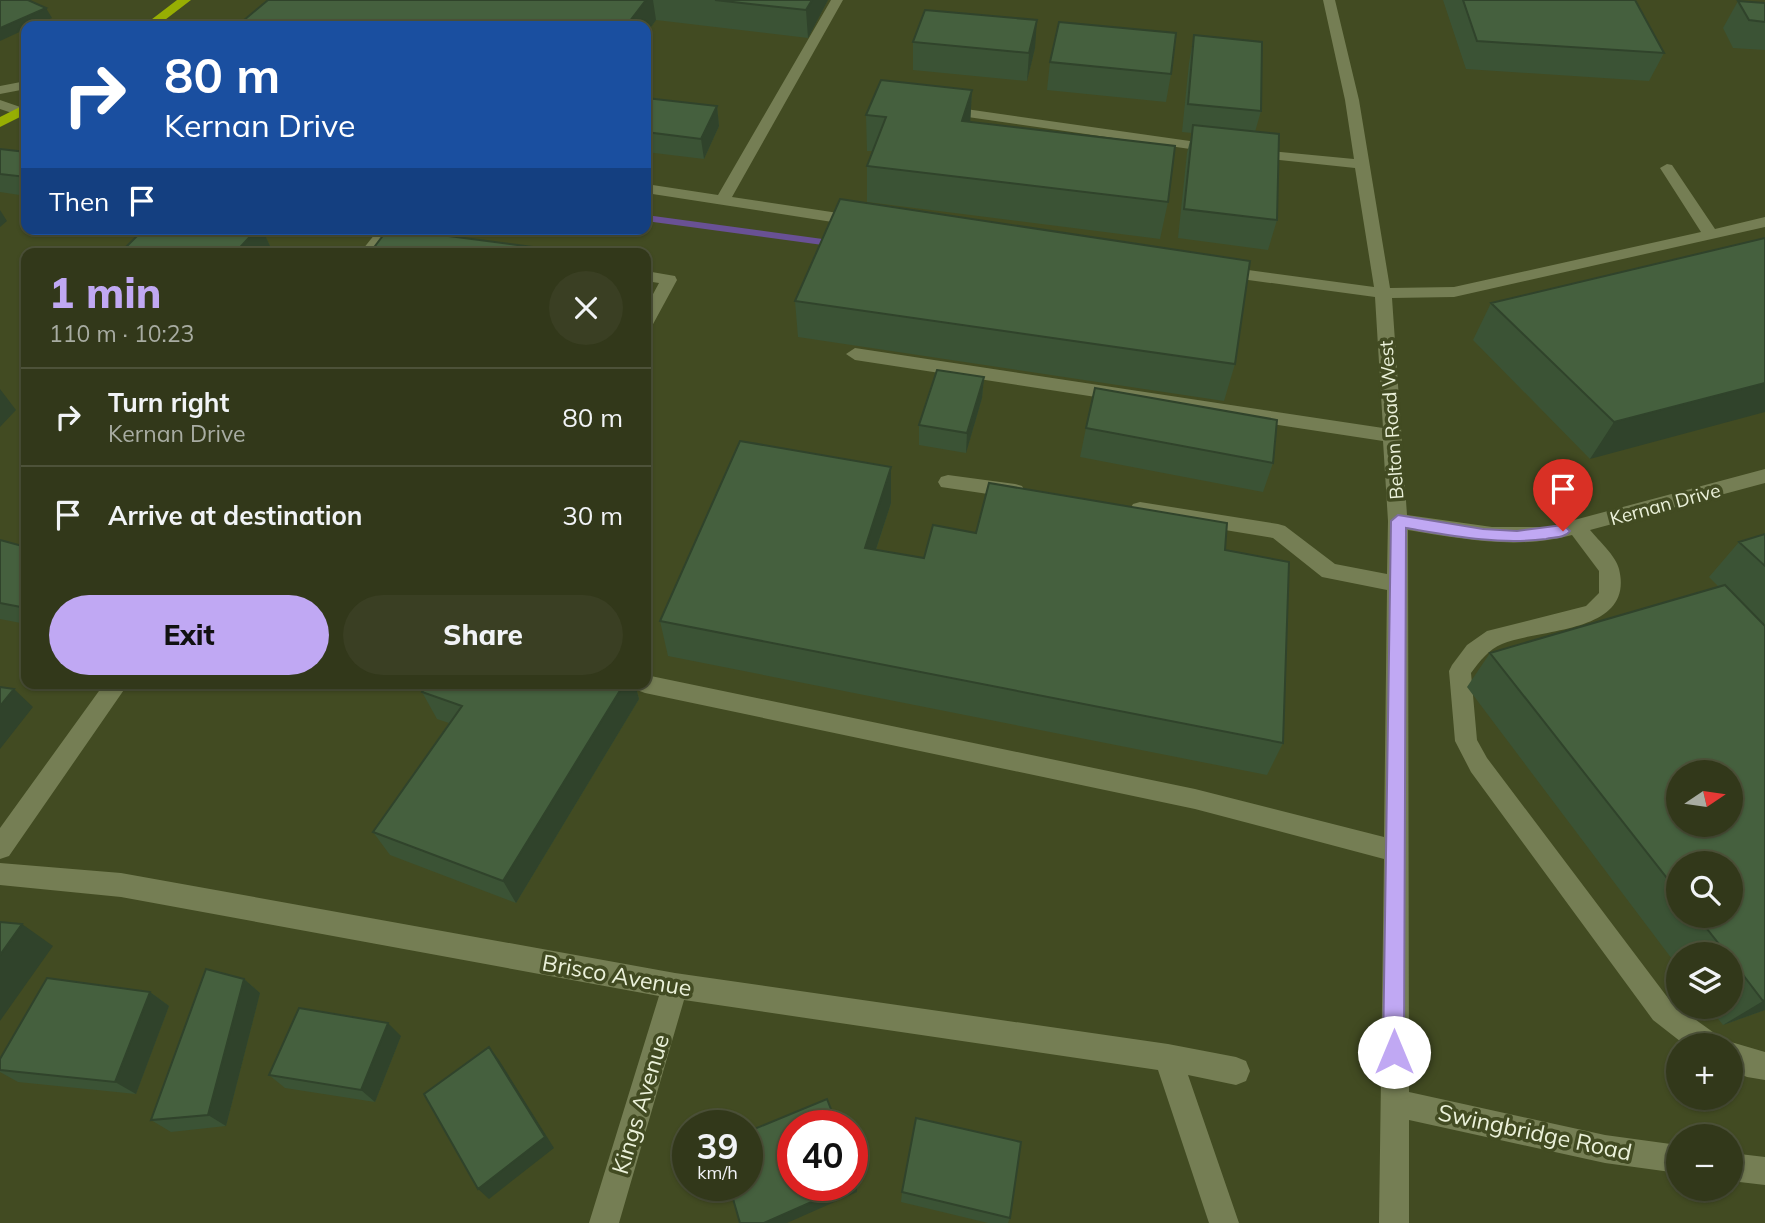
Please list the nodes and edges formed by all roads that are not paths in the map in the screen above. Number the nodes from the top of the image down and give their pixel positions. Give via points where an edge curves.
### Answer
1 (185, 0) edge
2 (837, 0) edge
3 (1329, 0) edge
4 (156, 21) edge
5 (21, 86) edge
6 (0, 90) edge
7 (0, 104) edge
8 (923, 107) edge
9 (21, 109) edge
10 (21, 112) edge
11 (0, 123) edge
12 (1362, 164) junction
13 (1667, 168) dead end
14 (651, 190) edge
15 (723, 199) junction
16 (1765, 222) edge
17 (877, 224) edge
18 (1711, 235) junction
19 (431, 244) edge
20 (372, 248) edge
21 (1204, 269) edge
22 (651, 277) edge
23 (1382, 293) junction
24 (651, 313) edge
25 (855, 354) dead end
26 (1392, 436) junction
27 (1765, 476) edge
28 (948, 482) dead end
29 (1030, 493) edge
30 (1125, 507) edge
31 (1398, 521) junction
32 (1577, 527) junction
33 (1398, 584) junction
34 (651, 685) edge
35 (113, 689) edge
36 (0, 848) edge
37 (1395, 851) junction
38 (0, 874) edge
39 (675, 986) junction
40 (1691, 1033) edge
41 (1168, 1058) junction
42 (1743, 1061) edge
43 (1765, 1066) edge
44 (1236, 1071) dead end
45 (1393, 1103) junction
46 (1666, 1157) edge
47 (1743, 1168) edge
48 (1765, 1171) edge
49 (604, 1223) edge
50 (1224, 1223) edge
51 (1394, 1223) edge

1 - 4 highway
2 - 15 street
3 - 12 street, Belton Road West
5 - 6 street
7 - 9 street
8 - 12 street via 1162,144
10 - 11 highway
12 - 23 street, Belton Road West
13 - 18 street
14 - 15 street
15 - 17 street
16 - 18 street
18 - 23 street via 1454,292
19 - 20 street via 381,237
21 - 23 street
22 - 24 street via 669,280
23 - 26 street, Belton Road West
25 - 26 street
26 - 31 street, Belton Road West
27 - 32 street, Kernan Drive
28 - 29 street
30 - 33 street via 1278,531 1329,571
31 - 32 street, Kernan Drive via 1517,537
31 - 33 street, Belton Road West
32 - 40 street via 1609,569 1609,596 1593,613 1495,637 1475,651 1460,671 1466,741 1479,765 1662,1011
33 - 37 street, Belton Road West
34 - 37 street via 1195,799
35 - 36 street
37 - 45 street, Belton Road West
38 - 39 street, Brisco Avenue via 121,885
39 - 41 street, Brisco Avenue
39 - 49 street, Kings Avenue
41 - 44 street, Brisco Avenue
41 - 50 street
42 - 43 street
45 - 46 street, Swingbridge Road via 1605,1149
45 - 51 street, Belton Road West
47 - 48 street

